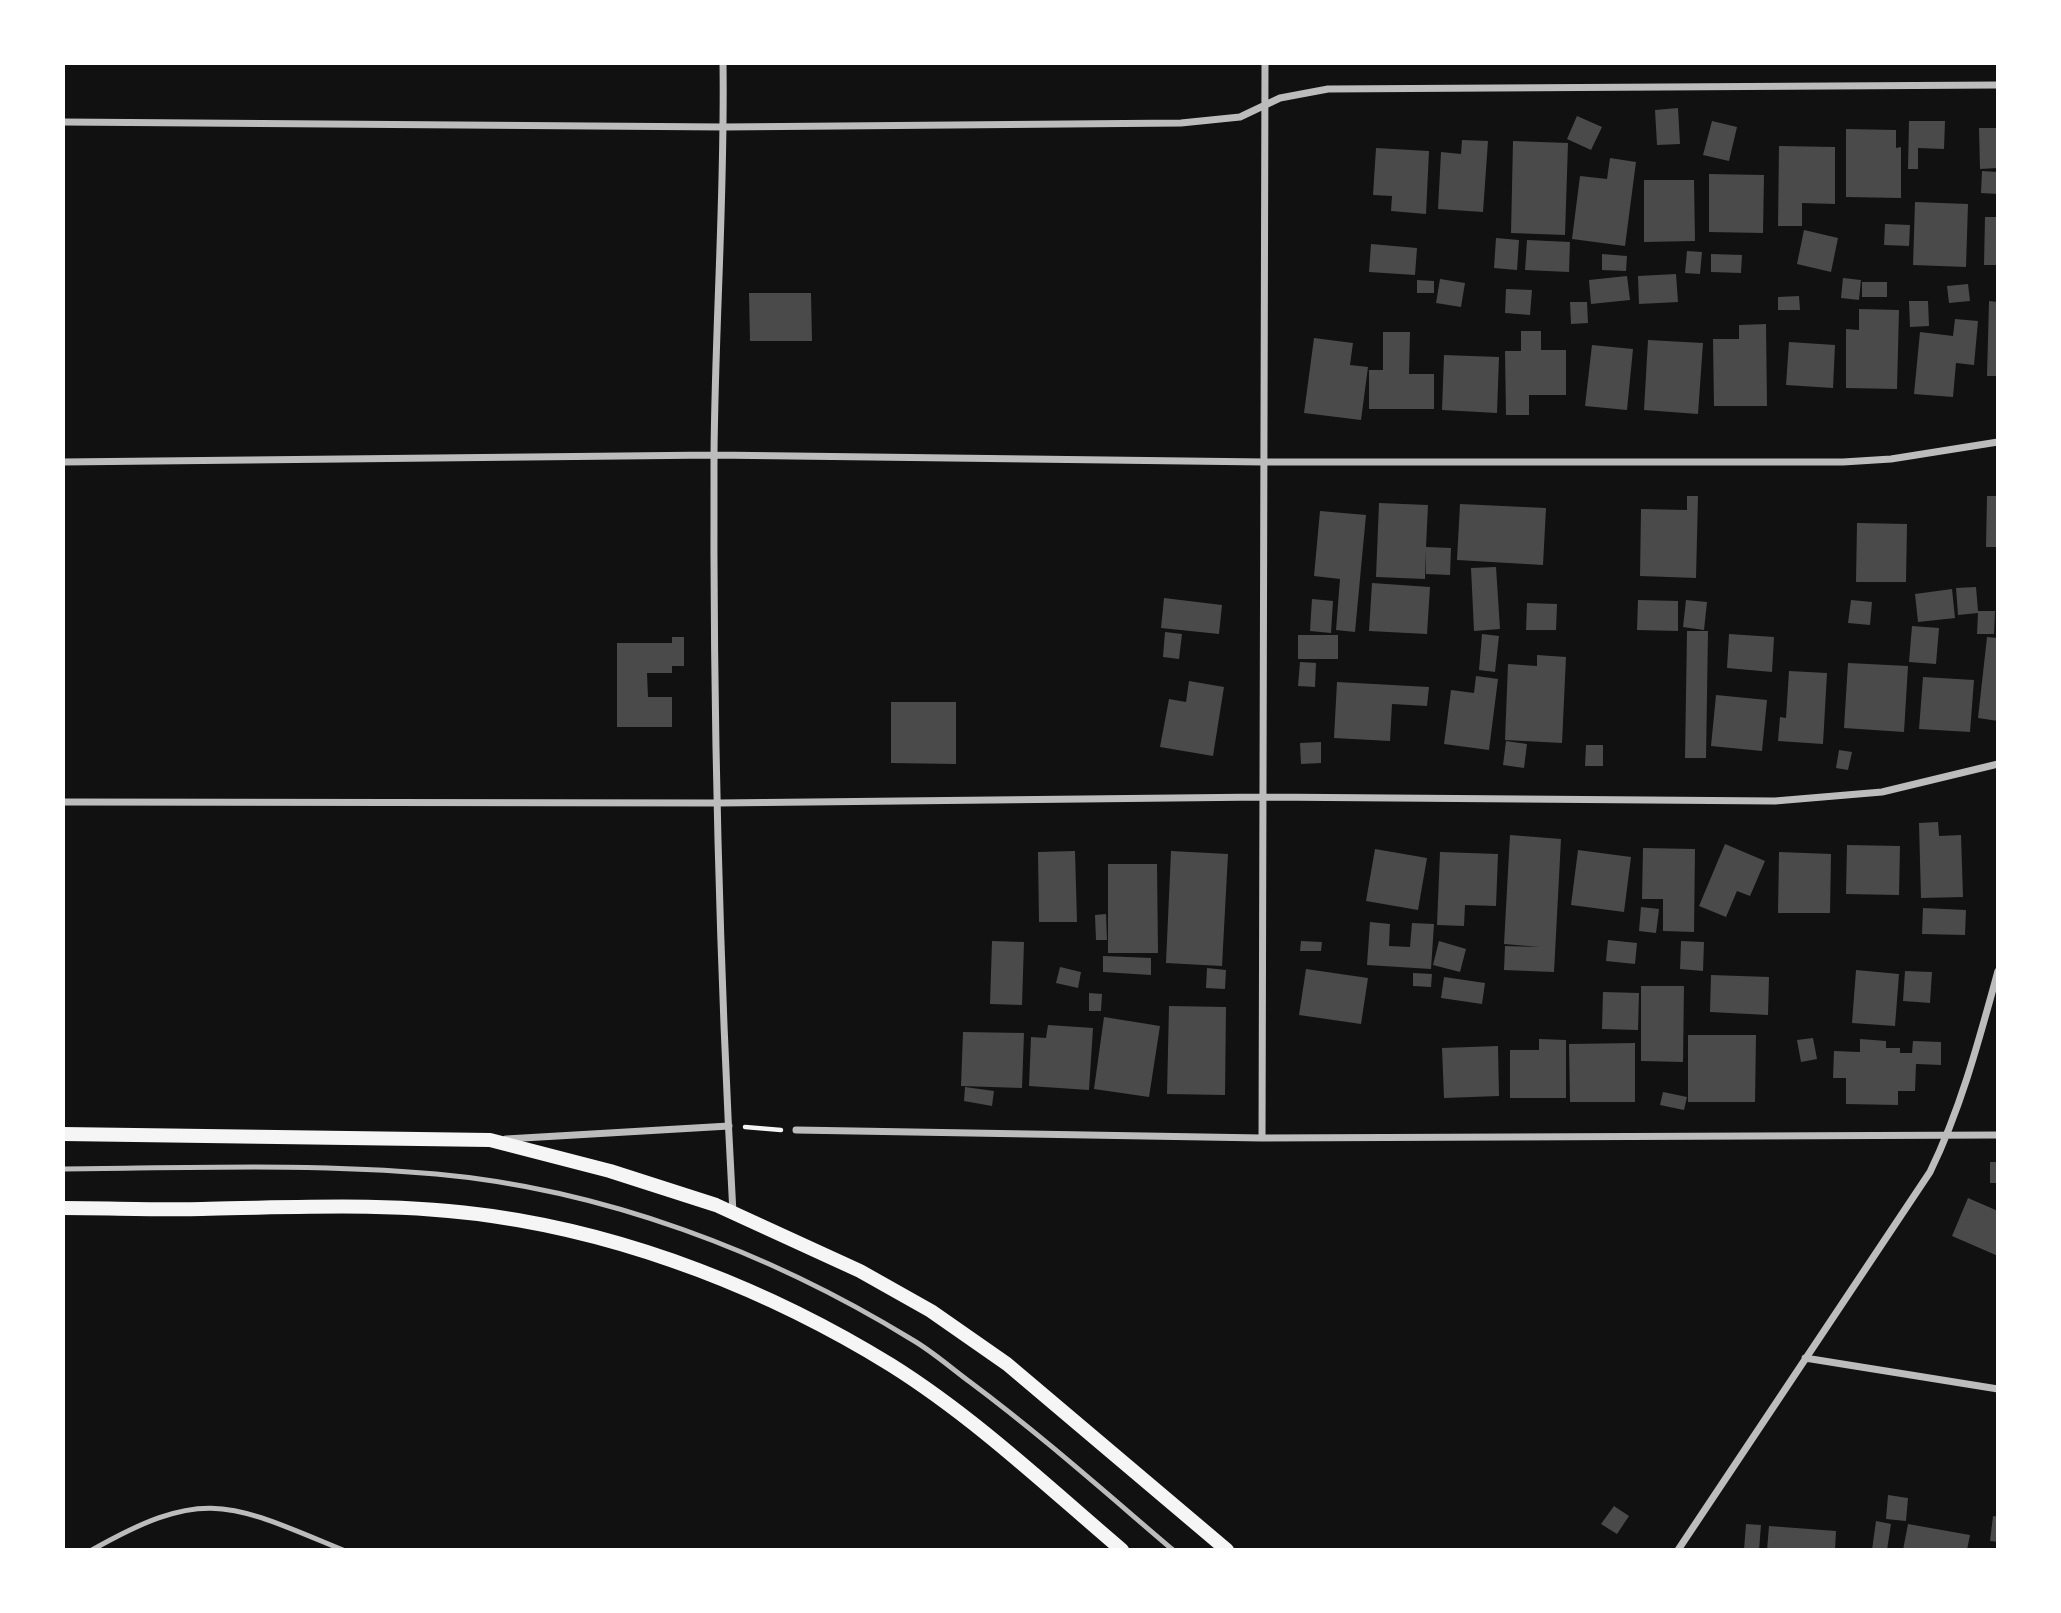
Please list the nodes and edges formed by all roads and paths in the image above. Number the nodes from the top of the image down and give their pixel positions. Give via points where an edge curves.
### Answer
1 (723, 63) edge
2 (1265, 63) edge
3 (1998, 85) edge
4 (1265, 106) junction
5 (63, 122) edge
6 (724, 127) junction
7 (1998, 442) edge
8 (714, 455) junction
9 (63, 462) edge
10 (1264, 462) junction
11 (1998, 764) edge
12 (1264, 797) junction
13 (63, 802) edge
14 (719, 803) junction
15 (1998, 971) edge
16 (729, 1126) junction
17 (796, 1130) joint
18 (63, 1134) edge
19 (1948, 1134) junction
20 (1998, 1135) edge
21 (1262, 1138) junction
22 (490, 1140) junction
23 (63, 1169) edge
24 (63, 1209) edge
25 (733, 1214) junction
26 (1805, 1358) junction
27 (1998, 1389) edge
28 (92, 1550) edge
29 (343, 1550) edge
30 (1122, 1550) edge
31 (1173, 1550) edge
32 (1227, 1550) edge
33 (1678, 1550) edge

1 - 6 street
2 - 4 street
3 - 4 street via 1328,89 1299,93
4 - 6 street via 1240,117 1181,123
4 - 10 street
5 - 6 street
6 - 8 street
7 - 10 street via 1891,460 1843,462
8 - 9 street
8 - 10 street
8 - 14 street
10 - 12 street
11 - 12 street via 1882,792 1829,799
12 - 14 street
12 - 21 street
13 - 14 street
14 - 16 street
15 - 19 street
16 - 17 path
16 - 22 street
16 - 25 street
17 - 21 street
18 - 22 main road
19 - 20 street
19 - 21 street
19 - 26 street via 1910,1206
22 - 25 main road via 610,1171
23 - 31 lane via 293,1168 437,1174 553,1192 648,1218 761,1261 914,1340 1011,1412
24 - 30 main road via 349,1206 448,1211 557,1227 721,1278 893,1366 978,1429
25 - 32 main road via 860,1271 931,1311 1007,1364
26 - 27 street
26 - 33 street
28 - 29 lane via 137,1525 196,1506 257,1515

